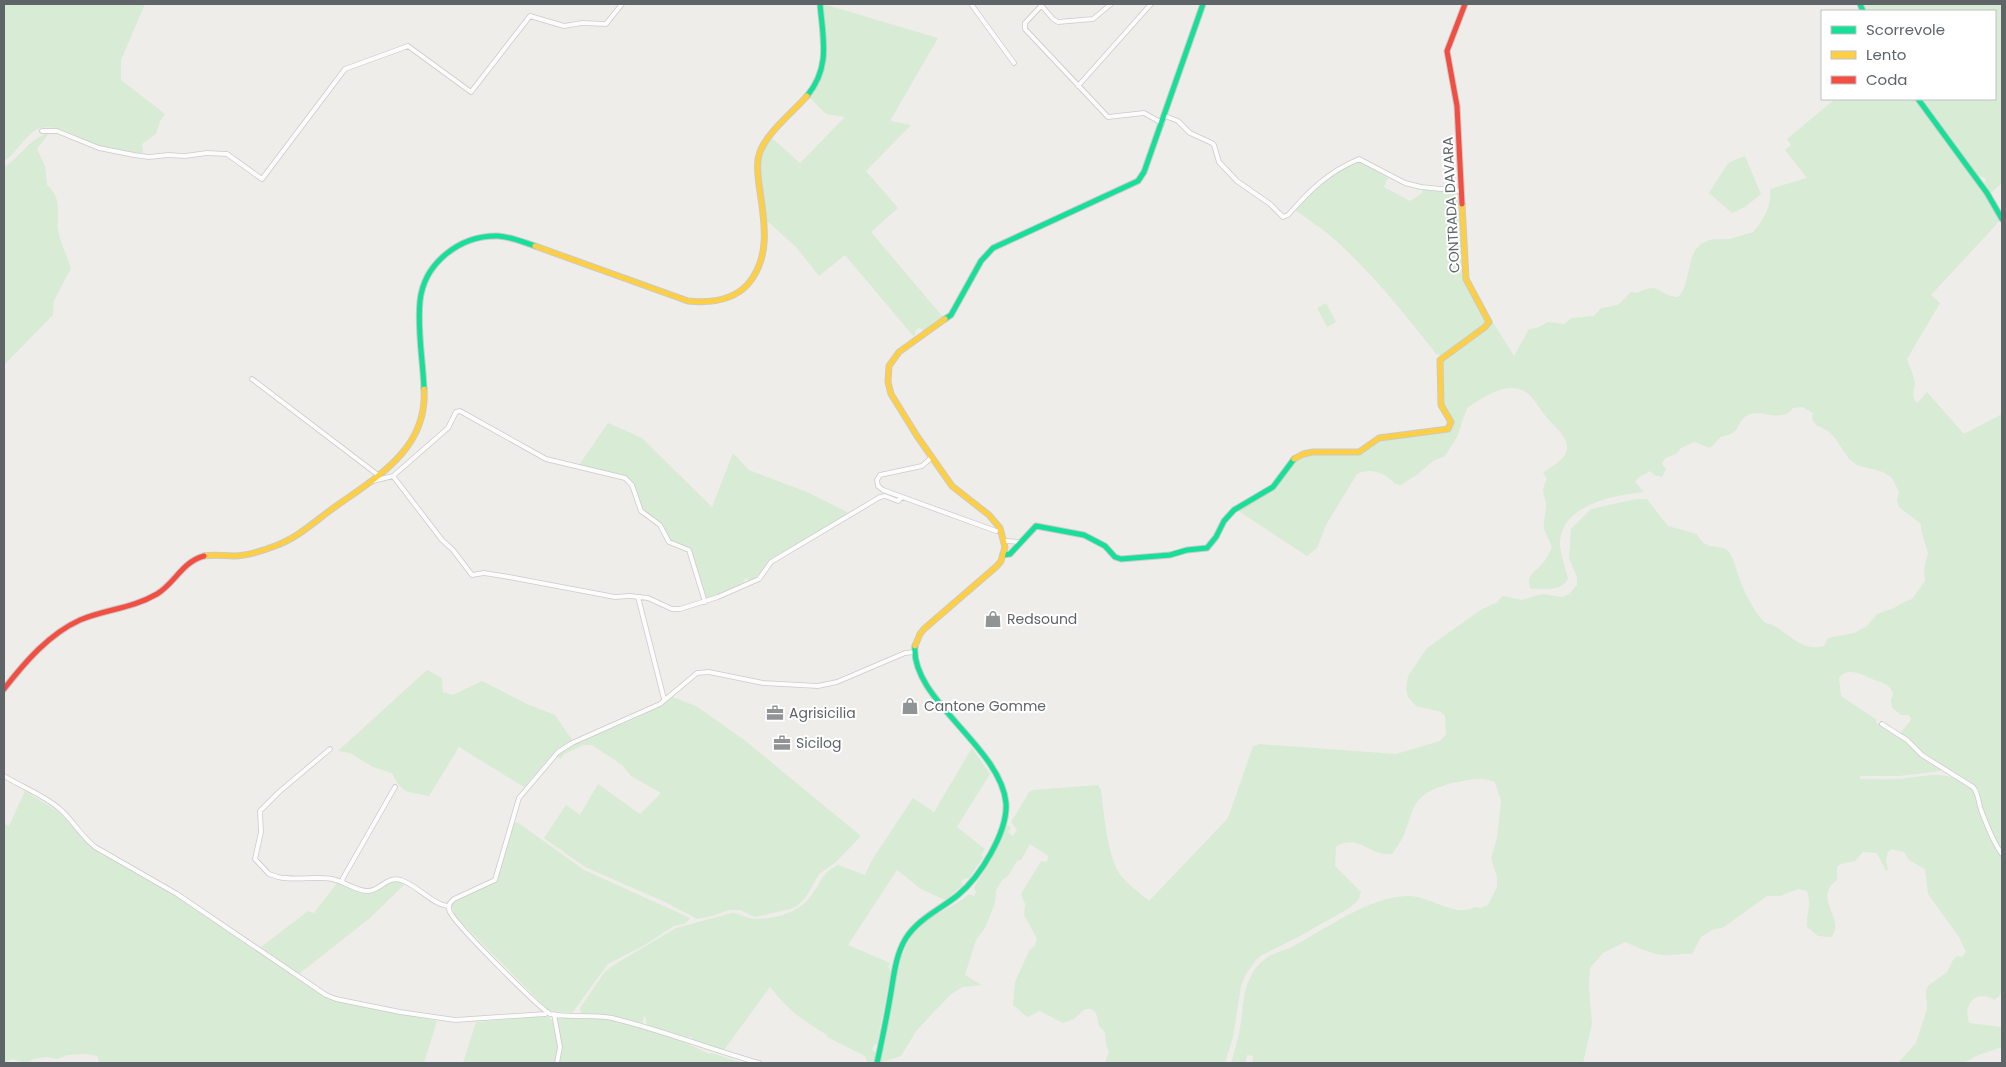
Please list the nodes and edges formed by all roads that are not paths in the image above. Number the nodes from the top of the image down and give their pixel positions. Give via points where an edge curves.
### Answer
1 (622, 4) edge
2 (820, 4) edge
3 (971, 4) edge
4 (1111, 4) edge
5 (1151, 4) edge
6 (1204, 4) edge
7 (1465, 4) edge
8 (1040, 5) edge
9 (1014, 63) dead end
10 (1078, 86) junction
11 (1919, 100) edge
12 (1165, 116) junction
13 (1162, 123) junction
14 (42, 131) dead end
15 (1461, 191) junction
16 (2002, 218) edge
17 (252, 379) dead end
18 (932, 457) junction
19 (378, 475) junction
20 (393, 476) junction
21 (370, 482) junction
22 (902, 497) junction
23 (996, 532) dead end
24 (1005, 541) junction
25 (1020, 542) junction
26 (1003, 555) junction
27 (638, 597) junction
28 (705, 602) junction
29 (915, 652) junction
30 (4, 689) edge
31 (664, 699) junction
32 (1882, 724) dead end
33 (330, 749) dead end
34 (4, 776) edge
35 (395, 787) dead end
36 (2002, 854) edge
37 (342, 882) junction
38 (449, 906) junction
39 (548, 1012) junction
40 (554, 1014) junction
41 (557, 1063) edge
42 (759, 1063) edge
43 (877, 1063) edge

1 - 14 street via 606,24 564,26 530,16 471,92 408,46 347,67 262,179 227,154 149,157 99,148 57,131
2 - 19 street via 823,58 820,78 768,140 758,158 765,246 760,267 748,284 731,297 698,303 513,238 480,237 450,250 431,268 420,302 418,320 424,387 422,419 405,451
3 - 9 street
4 - 8 street via 1093,18 1058,22
5 - 10 street
6 - 12 street
7 - 15 street, CONTRADA DAVARA via 1447,51 1457,106
8 - 10 street via 1025,23 1025,29
10 - 13 street via 1108,117 1144,113
11 - 16 street via 1987,192
12 - 13 street
12 - 15 street via 1212,143 1219,162 1237,181 1283,216 1288,215 1327,176 1359,159 1404,183
13 - 18 street via 1138,181 993,248 981,261 951,315 893,358 887,376 888,388
15 - 25 street, CONTRADA DAVARA via 1466,278 1489,322 1440,360 1441,405 1451,422 1448,429 1383,437 1359,452 1308,452 1298,456 1273,487 1234,510 1210,546 1203,550 1121,559 1084,535 1036,526
17 - 19 street
18 - 22 street via 922,466 878,477 878,486
18 - 24 street via 959,492 996,521
19 - 21 street
20 - 21 street
20 - 27 street via 472,575 484,573 614,597
20 - 28 street via 448,428 456,412 460,411 546,459 625,478 632,485 642,511 660,525 669,542 690,550
21 - 30 street via 280,545 238,556 214,554 198,557 157,593 129,607 80,620 38,649
22 - 23 street
22 - 28 street via 898,501 885,496 880,498 771,562 759,579
24 - 25 street
24 - 26 street
25 - 26 street, CONTRADA DAVARA via 1010,554
26 - 29 street, CONTRADA DAVARA via 997,566 920,633 915,641
27 - 28 street via 672,609 689,608
27 - 31 street
29 - 31 street via 905,653 837,682 818,686 763,683 702,672
29 - 43 street via 921,678 990,766 1004,793 1007,808 1001,831 980,871 956,897 920,921 902,946
31 - 38 street via 646,711 558,752 519,798 498,876 454,899
32 - 36 street via 1973,788
33 - 37 street via 260,811 261,832 254,856 273,876
34 - 39 street via 53,804 83,838 96,847 185,899 326,995 446,1020
35 - 37 street
37 - 38 street via 367,891 390,880 400,880
38 - 39 street via 453,917 478,944
39 - 40 street
40 - 41 street via 560,1047
40 - 42 street via 609,1018

